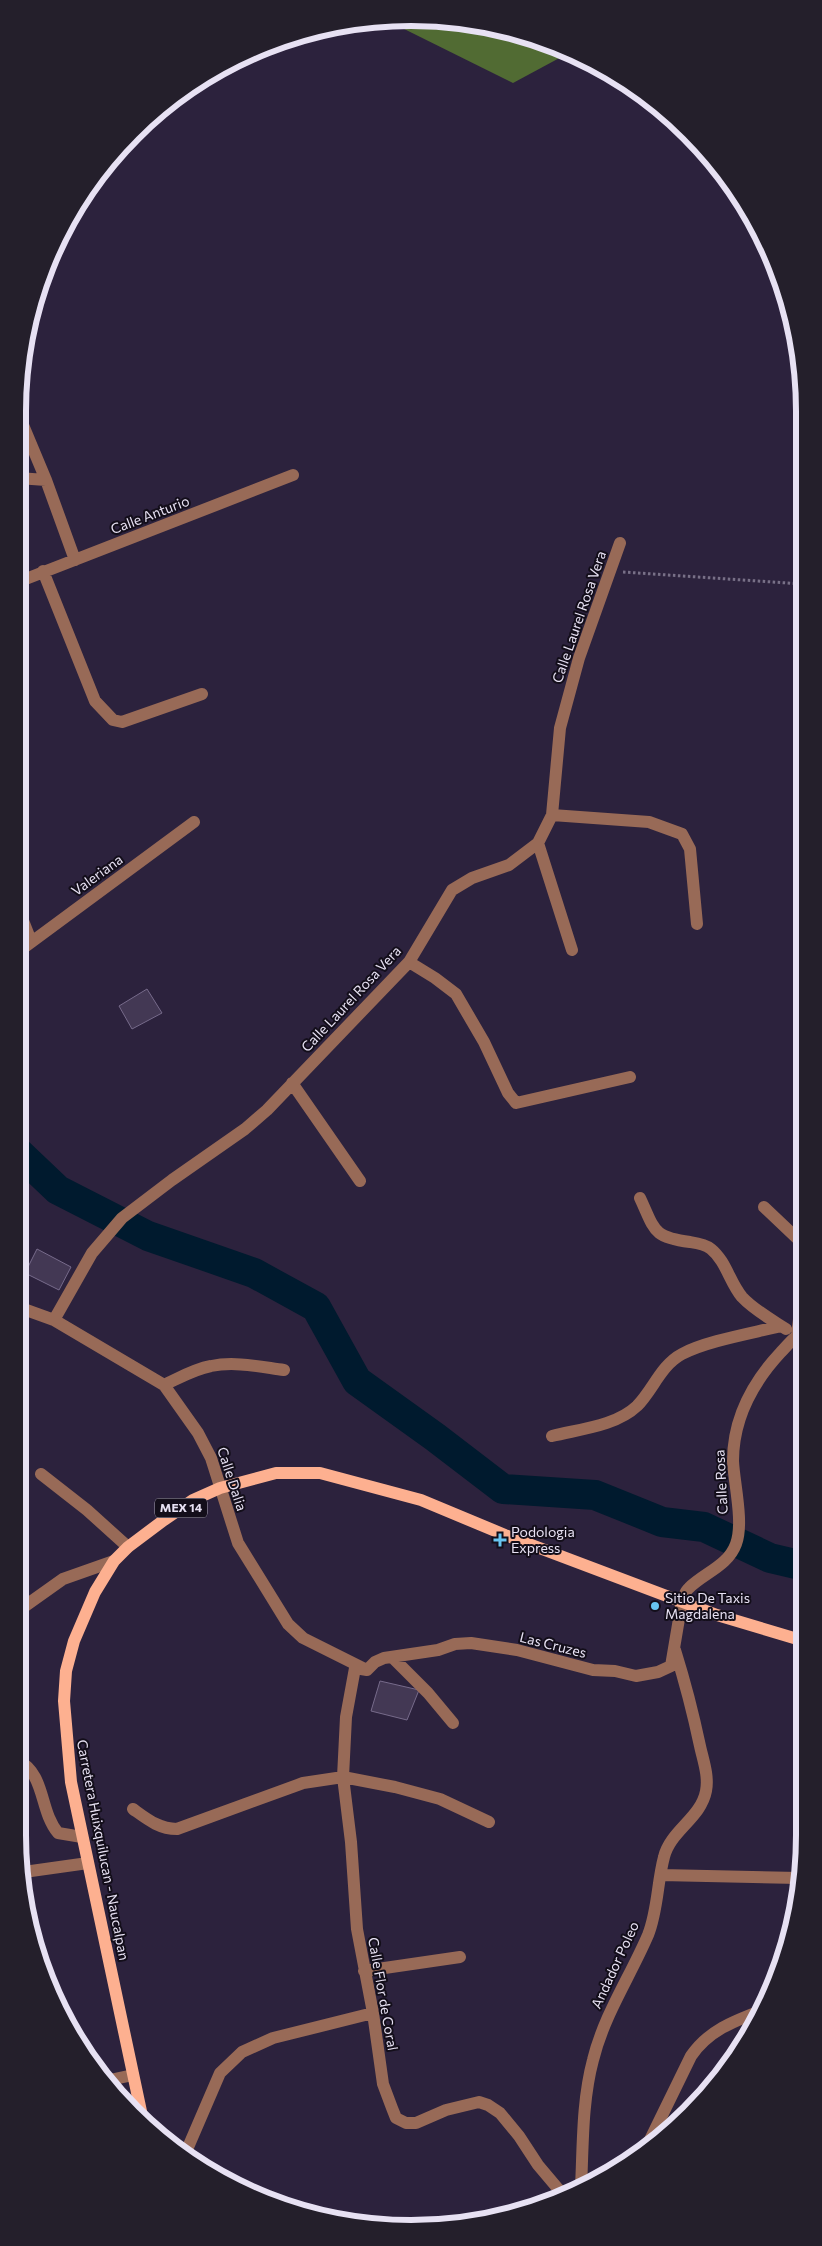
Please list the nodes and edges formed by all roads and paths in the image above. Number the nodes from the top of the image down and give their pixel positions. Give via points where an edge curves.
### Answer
1 (26, 432) edge
2 (292, 475) dead end
3 (26, 479) edge
4 (46, 480) junction
5 (620, 543) dead end
6 (75, 560) junction
7 (43, 571) junction
8 (611, 571) junction
9 (26, 578) edge
10 (796, 584) edge
11 (202, 694) dead end
12 (552, 815) junction
13 (194, 822) dead end
14 (538, 843) junction
15 (697, 924) dead end
16 (26, 928) edge
17 (31, 941) junction
18 (26, 945) edge
19 (572, 950) dead end
20 (409, 962) junction
21 (630, 1077) dead end
22 (292, 1083) junction
23 (360, 1181) dead end
24 (640, 1198) dead end
25 (764, 1207) dead end
26 (796, 1237) edge
27 (26, 1310) edge
28 (54, 1320) junction
29 (781, 1326) junction
30 (796, 1332) edge
31 (796, 1337) edge
32 (284, 1370) dead end
33 (164, 1384) junction
34 (552, 1436) dead end
35 (41, 1474) dead end
36 (220, 1488) junction
37 (128, 1547) junction
38 (114, 1561) junction
39 (682, 1601) junction
40 (26, 1605) edge
41 (796, 1639) edge
42 (675, 1650) junction
43 (393, 1658) junction
44 (367, 1670) junction
45 (453, 1723) dead end
46 (26, 1765) edge
47 (343, 1777) junction
48 (133, 1809) dead end
49 (489, 1822) dead end
50 (82, 1837) junction
51 (88, 1863) junction
52 (28, 1871) edge
53 (661, 1874) junction
54 (793, 1878) edge
55 (460, 1957) dead end
56 (364, 1970) junction
57 (373, 2013) junction
58 (751, 2015) edge
59 (132, 2075) junction
60 (114, 2079) edge
61 (140, 2108) edge
62 (653, 2134) edge
63 (188, 2148) edge
64 (581, 2180) edge
65 (559, 2190) edge

1 - 4 street
2 - 6 street, Calle Anturio
3 - 4 street
4 - 6 street
5 - 8 street, Calle Laurel Rosa Vera
6 - 7 street, Calle Anturio
7 - 9 street, Calle Anturio
7 - 11 street via 96,701 113,720 122,722
8 - 10 path
8 - 12 street, Calle Laurel Rosa Vera via 579,658 560,728
12 - 14 street, Calle Laurel Rosa Vera
12 - 15 street via 649,822 682,834 690,849
13 - 17 street, Valeriana
14 - 19 street
14 - 20 street, Calle Laurel Rosa Vera via 509,865 472,878 452,890
16 - 17 street
17 - 18 street, Valeriana
20 - 21 street via 456,994 516,1103
20 - 22 street, Calle Laurel Rosa Vera
22 - 23 street
22 - 28 street, Calle Laurel Rosa Vera via 245,1129 122,1218 92,1253
24 - 29 street via 660,1235 671,1240 701,1243 710,1248 742,1297
25 - 26 street
27 - 28 street, Calle Dalia
28 - 33 street, Calle Dalia
29 - 30 street
29 - 34 street via 682,1354 669,1363 638,1405 621,1418
31 - 39 street, Calle Rosa via 761,1376 747,1397 734,1438 738,1503 736,1544 721,1564 688,1588
32 - 33 street via 233,1364 212,1366 194,1370
33 - 36 street, Calle Dalia via 198,1433 211,1458
35 - 37 street
36 - 37 main road, Carretera Huixquilucan - Naucalpan / MEX 14 via 193,1500
36 - 39 main road, Carretera Huixquilucan - Naucalpan / MEX 14 via 276,1473 320,1473 352,1480 421,1500
36 - 44 street, Calle Dalia via 238,1544 288,1624 303,1638
37 - 38 main road, Carretera Huixquilucan - Naucalpan / MEX 14
38 - 40 street via 63,1579
38 - 50 main road, Carretera Huixquilucan - Naucalpan / MEX 14 via 83,1618 66,1671 66,1740
39 - 41 main road, Carretera Huixquilucan - Naucalpan / MEX 14
39 - 42 street, Las Cruzes
42 - 43 street, Las Cruzes via 671,1666 636,1676 593,1670 516,1650 471,1643
42 - 53 street, Andador Poleo via 707,1776 706,1791 698,1811 675,1836 664,1855
43 - 44 street, Las Cruzes via 375,1662
43 - 45 street
44 - 47 street, Calle Flor de Coral via 355,1668 346,1717
46 - 50 street via 37,1777 48,1817 58,1833
47 - 48 street via 303,1783 177,1829 156,1825
47 - 49 street via 440,1799
47 - 56 street, Calle Flor de Coral via 357,1929
50 - 51 main road, Carretera Huixquilucan - Naucalpan / MEX 14
51 - 52 street
51 - 59 main road, Carretera Huixquilucan - Naucalpan / MEX 14
53 - 54 street
53 - 64 street, Andador Poleo via 648,1933 609,2012 593,2060 585,2108
55 - 56 street
56 - 57 street, Calle Flor de Coral
57 - 63 street via 273,2038 242,2052 220,2073
57 - 65 street, Calle Flor de Coral via 383,2084 396,2118 416,2123 446,2110 479,2102 488,2105 500,2113
58 - 62 street via 724,2025 697,2047
59 - 60 street
59 - 61 main road, Carretera Huixquilucan - Naucalpan / MEX 14

